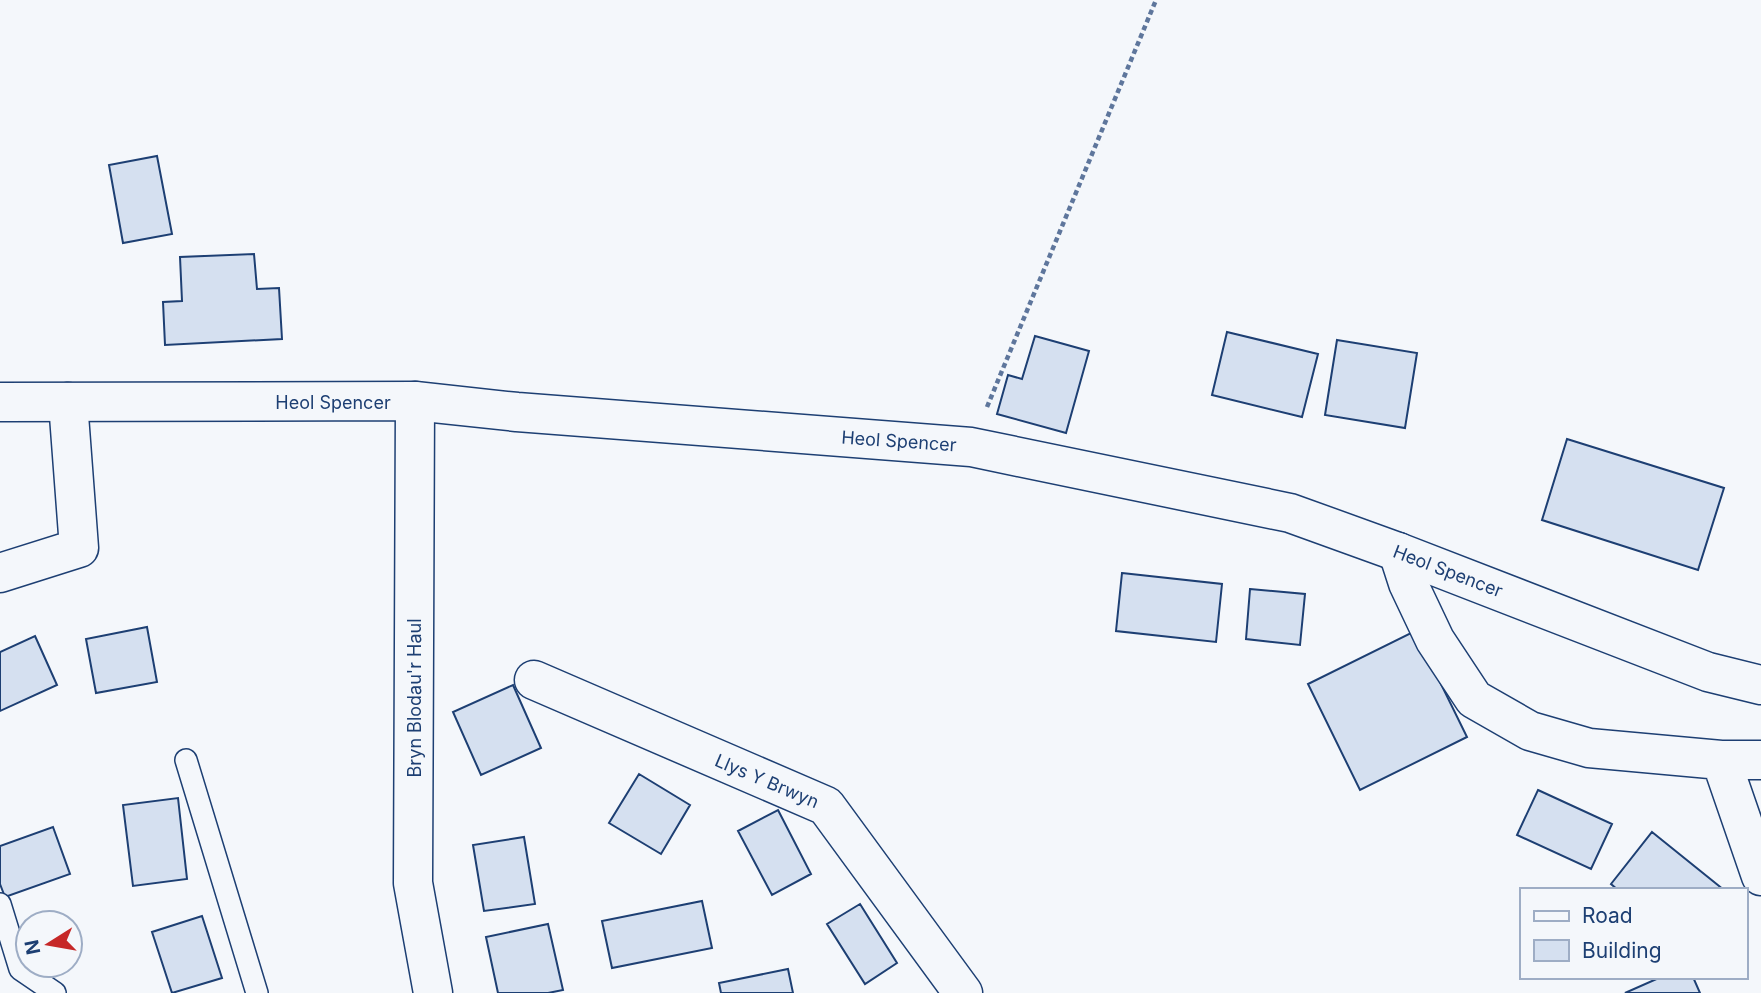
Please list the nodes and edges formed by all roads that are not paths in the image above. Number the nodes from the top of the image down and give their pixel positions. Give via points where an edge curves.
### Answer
1 (415, 401) junction
2 (0, 402) edge
3 (68, 402) junction
4 (1398, 552) junction
5 (0, 573) edge
6 (534, 680) dead end
7 (1761, 685) edge
8 (186, 760) dead end
9 (1721, 760) junction
10 (1761, 760) edge
11 (1761, 876) edge
12 (0, 904) edge
13 (55, 993) edge
14 (257, 993) edge
15 (433, 993) edge
16 (963, 993) edge

1 - 3 street, Heol Spencer
1 - 4 street, Heol Spencer via 971,447 1290,513
1 - 15 street, Bryn Blodau'r Haul via 413,883
2 - 3 street, Heol Spencer
3 - 5 street via 79,548
4 - 7 street, Heol Spencer via 1708,672
4 - 9 street via 1435,640 1474,699 1530,731 1589,748
6 - 16 street, Llys Y Brwyn via 826,806
8 - 14 lane
9 - 10 street
9 - 11 street
12 - 13 lane via 20,969

